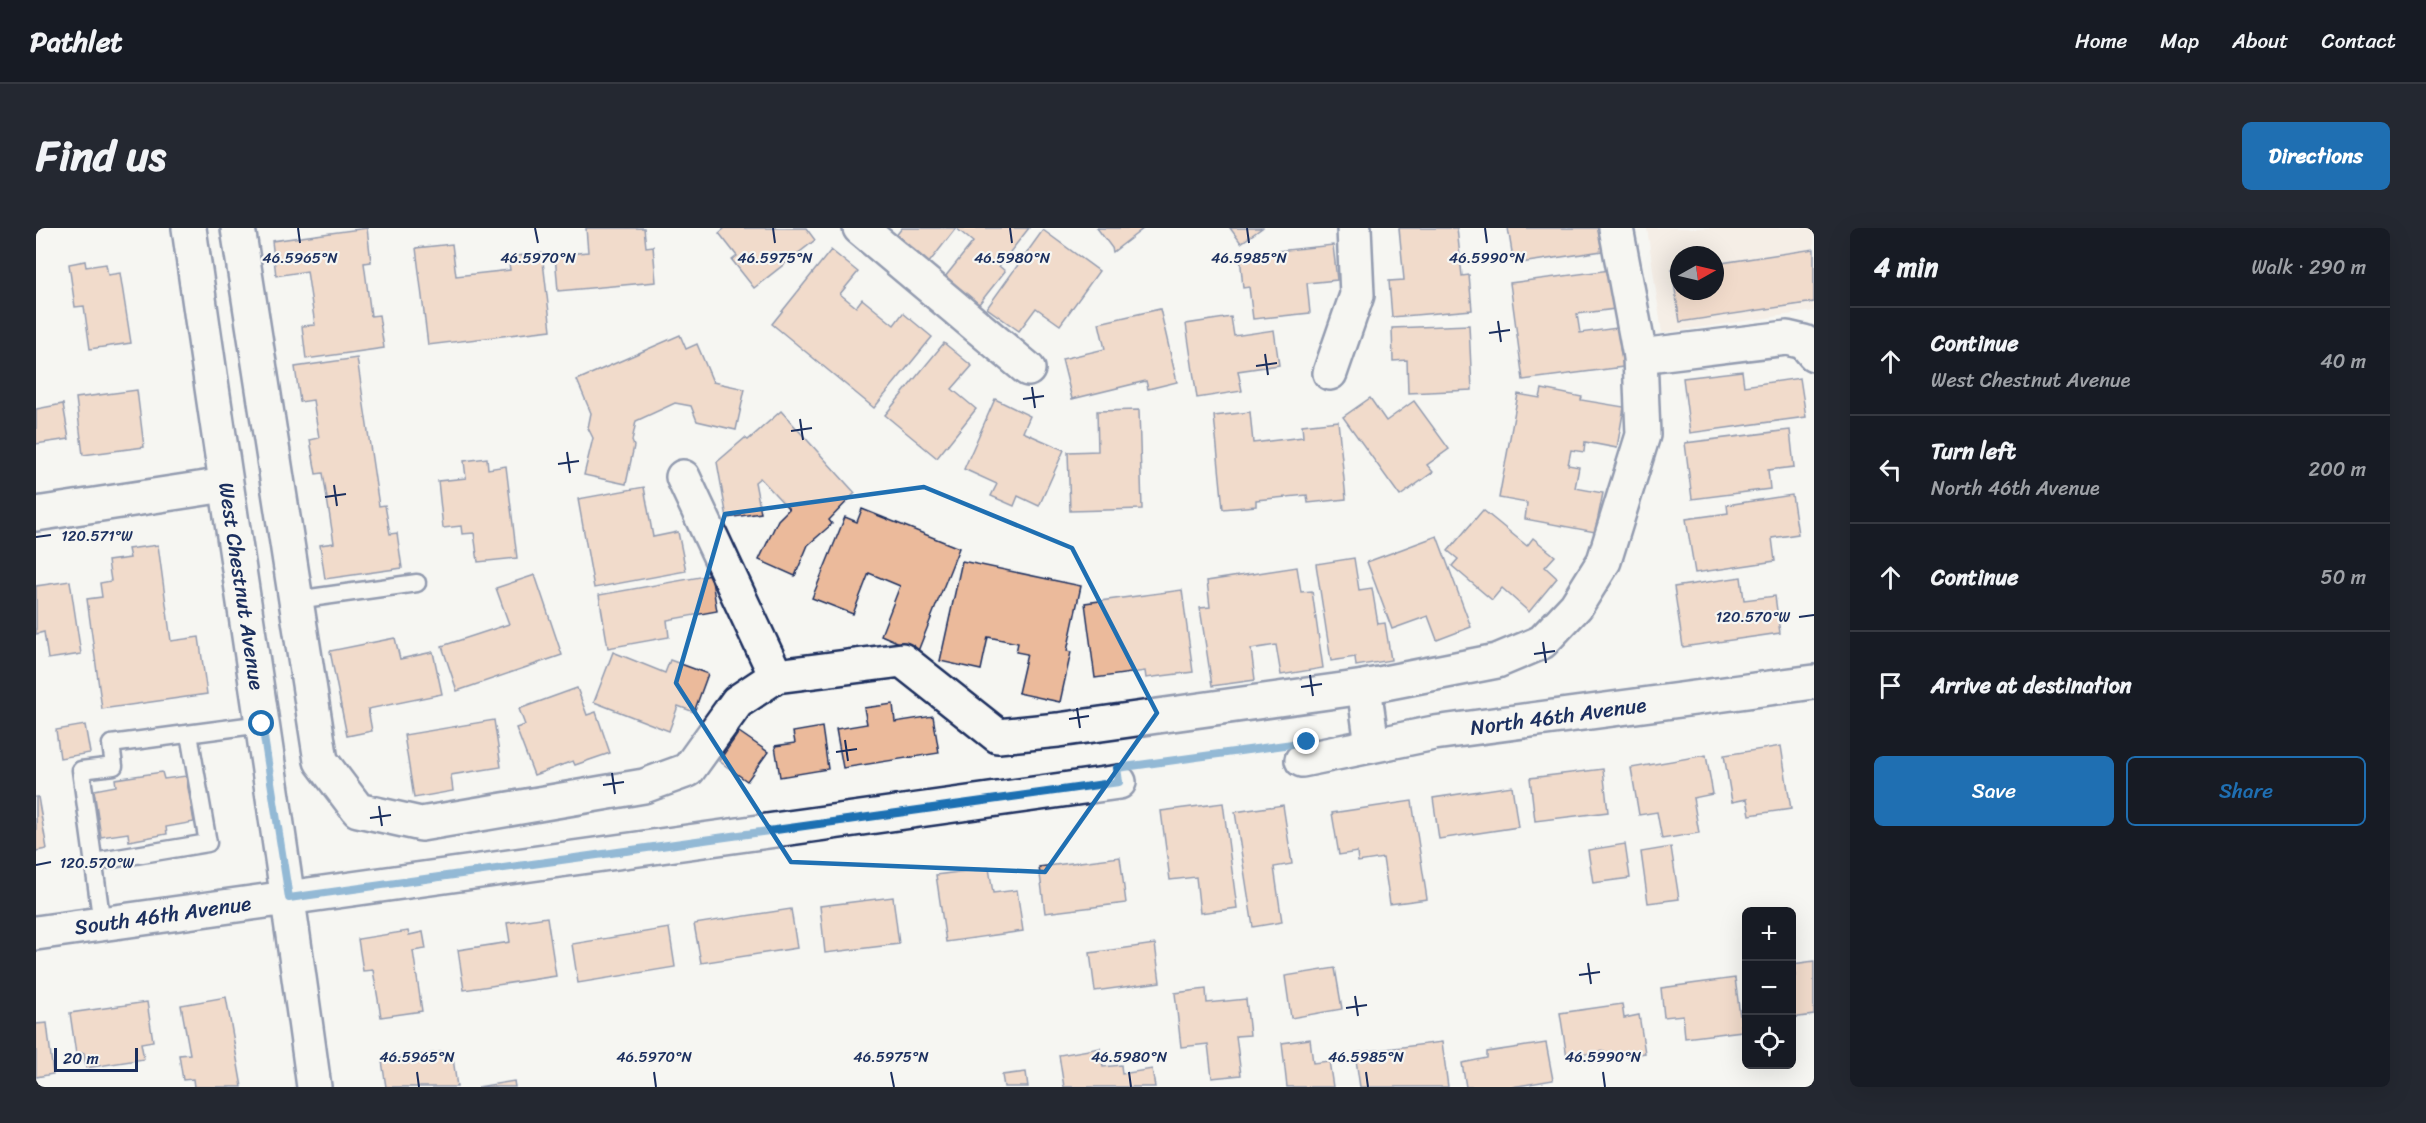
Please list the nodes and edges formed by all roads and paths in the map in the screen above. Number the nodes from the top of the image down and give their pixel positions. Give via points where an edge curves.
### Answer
1 (189, 228) edge
2 (238, 228) edge
3 (861, 228) edge
4 (1354, 228) edge
5 (1616, 228) edge
6 (1814, 354) edge
7 (1640, 356) junction
8 (1029, 369) dead end
9 (1330, 373) dead end
10 (683, 477) dead end
11 (225, 485) junction
12 (36, 514) edge
13 (417, 583) dead end
14 (296, 600) junction
15 (776, 676) junction
16 (1814, 682) edge
17 (1364, 687) junction
18 (262, 724) junction
19 (189, 734) junction
20 (1372, 745) junction
21 (1306, 759) joint
22 (1119, 782) joint
23 (94, 862) junction
24 (289, 898) junction
25 (102, 924) junction
26 (36, 933) edge
27 (314, 1087) edge

1 - 11 street, West Chestnut Avenue
2 - 14 street
3 - 8 street
4 - 9 street via 1357,295
5 - 7 street
6 - 7 street via 1804,342 1787,338
7 - 17 street via 1643,435 1604,561 1576,606 1542,642 1497,661
10 - 15 street
11 - 12 street
11 - 18 street, West Chestnut Avenue
13 - 14 lane
14 - 15 street via 321,761 358,810 421,824 644,786 688,770 737,702
15 - 17 street via 902,660 998,736
16 - 20 street, North 46th Avenue via 1434,733
17 - 20 street
18 - 19 lane
18 - 24 street, West Chestnut Avenue
19 - 23 lane via 208,843
19 - 23 lane via 111,744 114,766 81,770
20 - 21 street, North 46th Avenue
21 - 22 path via 1307,742 1117,768
22 - 24 street
23 - 25 lane
24 - 25 street, South 46th Avenue
24 - 27 street, West Chestnut Avenue
25 - 26 street, South 46th Avenue

